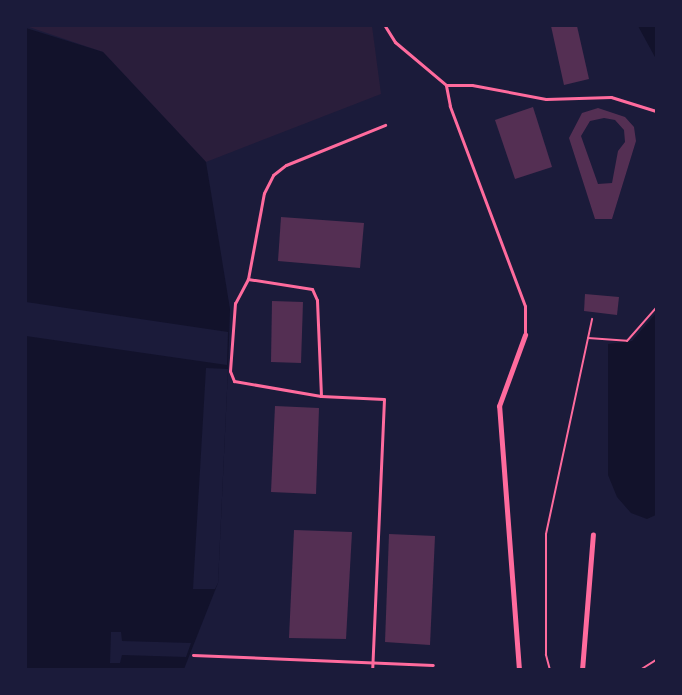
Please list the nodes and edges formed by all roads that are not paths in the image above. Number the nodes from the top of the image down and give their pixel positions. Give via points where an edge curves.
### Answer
1 (385, 26) edge
2 (446, 85) junction
3 (657, 111) edge
4 (385, 125) dead end
5 (248, 279) junction
6 (525, 335) joint
7 (321, 396) junction
8 (592, 534) dead end
9 (193, 655) dead end
10 (373, 663) junction
11 (433, 665) dead end
12 (372, 669) edge
13 (519, 669) edge
14 (582, 669) edge

1 - 2 lane via 395,42
2 - 3 lane via 472,85 546,99 611,97
2 - 6 lane via 450,106 525,306
4 - 5 lane via 286,165 273,175 264,193
5 - 7 lane via 309,287 315,294
5 - 7 lane via 235,303 230,377 241,384
6 - 13 street via 499,406
7 - 10 lane via 384,399
8 - 14 street
9 - 10 lane
10 - 11 lane
10 - 12 lane

